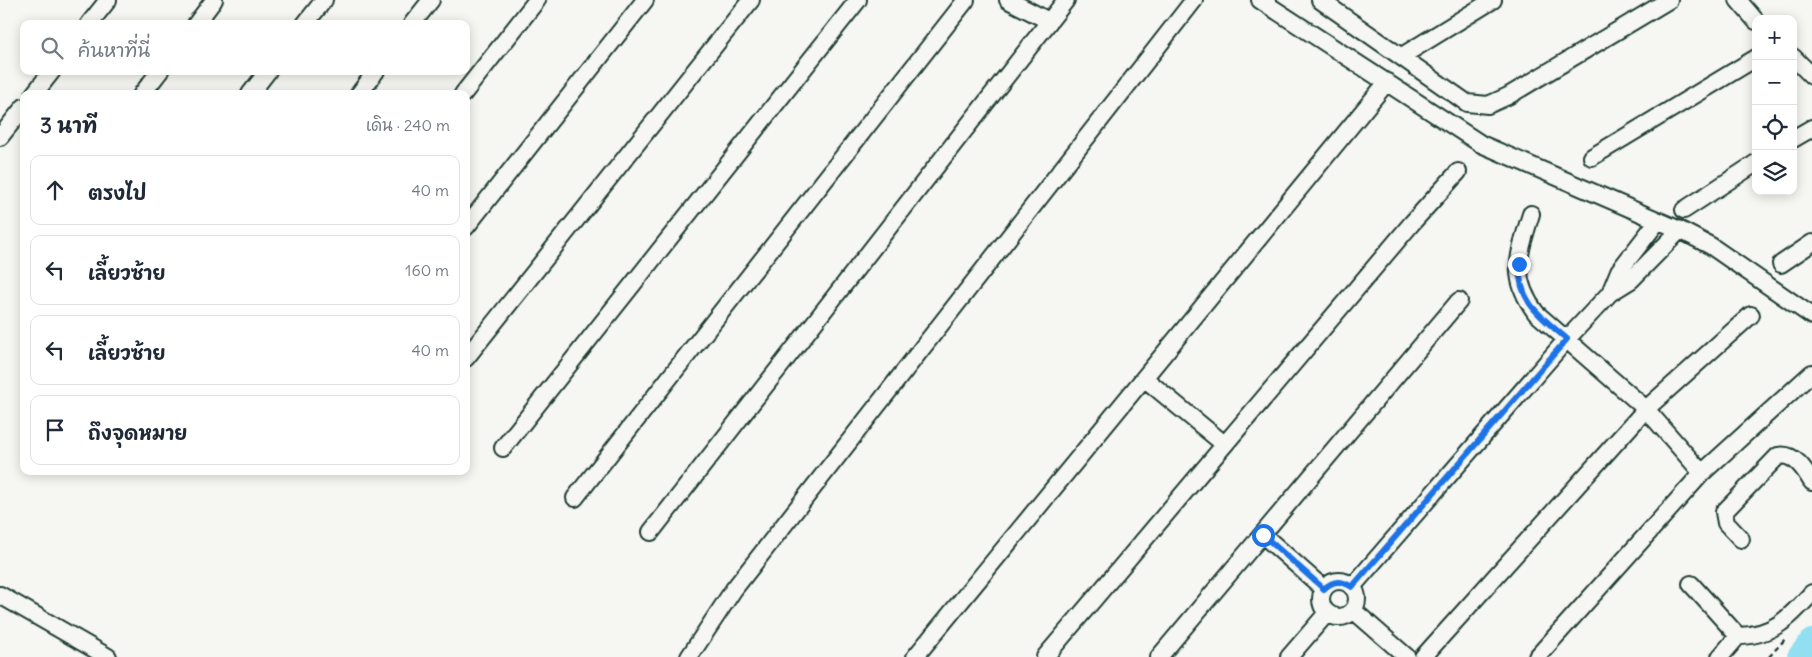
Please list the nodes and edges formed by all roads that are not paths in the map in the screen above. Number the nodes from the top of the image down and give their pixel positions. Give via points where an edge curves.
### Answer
1 (108, 0) edge
2 (214, 0) edge
3 (324, 0) edge
4 (430, 0) edge
5 (537, 0) edge
6 (645, 0) edge
7 (751, 0) edge
8 (858, 0) edge
9 (966, 0) edge
10 (1008, 0) edge
11 (1066, 0) edge
12 (1194, 0) edge
13 (1260, 0) edge
14 (1320, 0) edge
15 (1493, 0) edge
16 (1669, 0) edge
17 (1738, 0) edge
18 (1752, 16) edge
19 (92, 20) edge
20 (199, 20) edge
21 (308, 20) edge
22 (415, 20) edge
23 (1049, 21) junction
24 (1402, 56) junction
25 (1753, 60) edge
26 (1796, 60) edge
27 (49, 75) edge
28 (157, 75) edge
29 (265, 75) edge
30 (373, 75) edge
31 (1812, 76) edge
32 (1387, 82) junction
33 (37, 90) edge
34 (145, 90) edge
35 (253, 90) edge
36 (362, 90) edge
37 (466, 90) edge
38 (20, 112) edge
39 (1812, 128) edge
40 (0, 137) edge
41 (1797, 137) edge
42 (1592, 157) dead end
43 (1752, 166) edge
44 (1458, 172) dead end
45 (1684, 210) dead end
46 (1531, 214) dead end
47 (1658, 222) junction
48 (470, 223) edge
49 (1680, 230) junction
50 (1812, 243) edge
51 (1781, 264) dead end
52 (1610, 293) junction
53 (1459, 301) dead end
54 (1751, 315) dead end
55 (1812, 316) edge
56 (1567, 339) junction
57 (470, 353) edge
58 (1812, 373) edge
59 (1144, 378) junction
60 (1646, 408) junction
61 (1224, 444) junction
62 (503, 448) dead end
63 (1702, 473) junction
64 (1812, 482) edge
65 (574, 498) dead end
66 (651, 532) dead end
67 (1263, 535) junction
68 (1741, 538) dead end
69 (1692, 584) dead end
70 (1352, 587) junction
71 (1324, 589) junction
72 (1812, 593) edge
73 (0, 595) edge
74 (1352, 610) junction
75 (1327, 613) junction
76 (1738, 636) junction
77 (917, 656) edge
78 (108, 657) edge
79 (689, 657) edge
80 (1045, 657) edge
81 (1159, 657) edge
82 (1289, 657) edge
83 (1407, 657) edge
84 (1423, 657) edge
85 (1537, 657) edge
86 (1720, 657) edge

1 - 19 street
2 - 20 street
3 - 21 street
4 - 22 street
5 - 37 street
6 - 48 street
7 - 57 street
8 - 62 street
9 - 65 street
10 - 23 street
11 - 23 street
12 - 79 street via 734,589
13 - 32 street
14 - 24 street
15 - 24 street
16 - 24 street via 1488,105 1467,103
17 - 18 street
23 - 66 street
25 - 42 street
26 - 31 street
27 - 33 street
28 - 34 street
29 - 35 street
30 - 36 street
32 - 47 street via 1481,144
32 - 59 street
38 - 40 street
39 - 41 street
43 - 45 street
44 - 61 street
46 - 56 street via 1521,246 1519,281 1524,297 1536,313
47 - 49 street
47 - 52 street via 1619,270
49 - 52 street via 1631,280
49 - 55 street via 1711,246
50 - 51 street
52 - 56 street
53 - 67 street
54 - 60 street
56 - 60 street
56 - 70 street
58 - 63 street
59 - 61 street
59 - 77 street
60 - 63 street
60 - 84 street
61 - 80 street
63 - 85 street
64 - 68 street via 1792,457 1778,456 1724,512 1726,522
67 - 71 street
67 - 81 street
69 - 76 street
70 - 71 street via 1337,581
70 - 74 street via 1357,598
71 - 75 street via 1321,602
72 - 76 street via 1789,619 1777,627 1764,633
73 - 78 street
74 - 75 street via 1340,617
74 - 83 street
75 - 82 street
76 - 86 street

